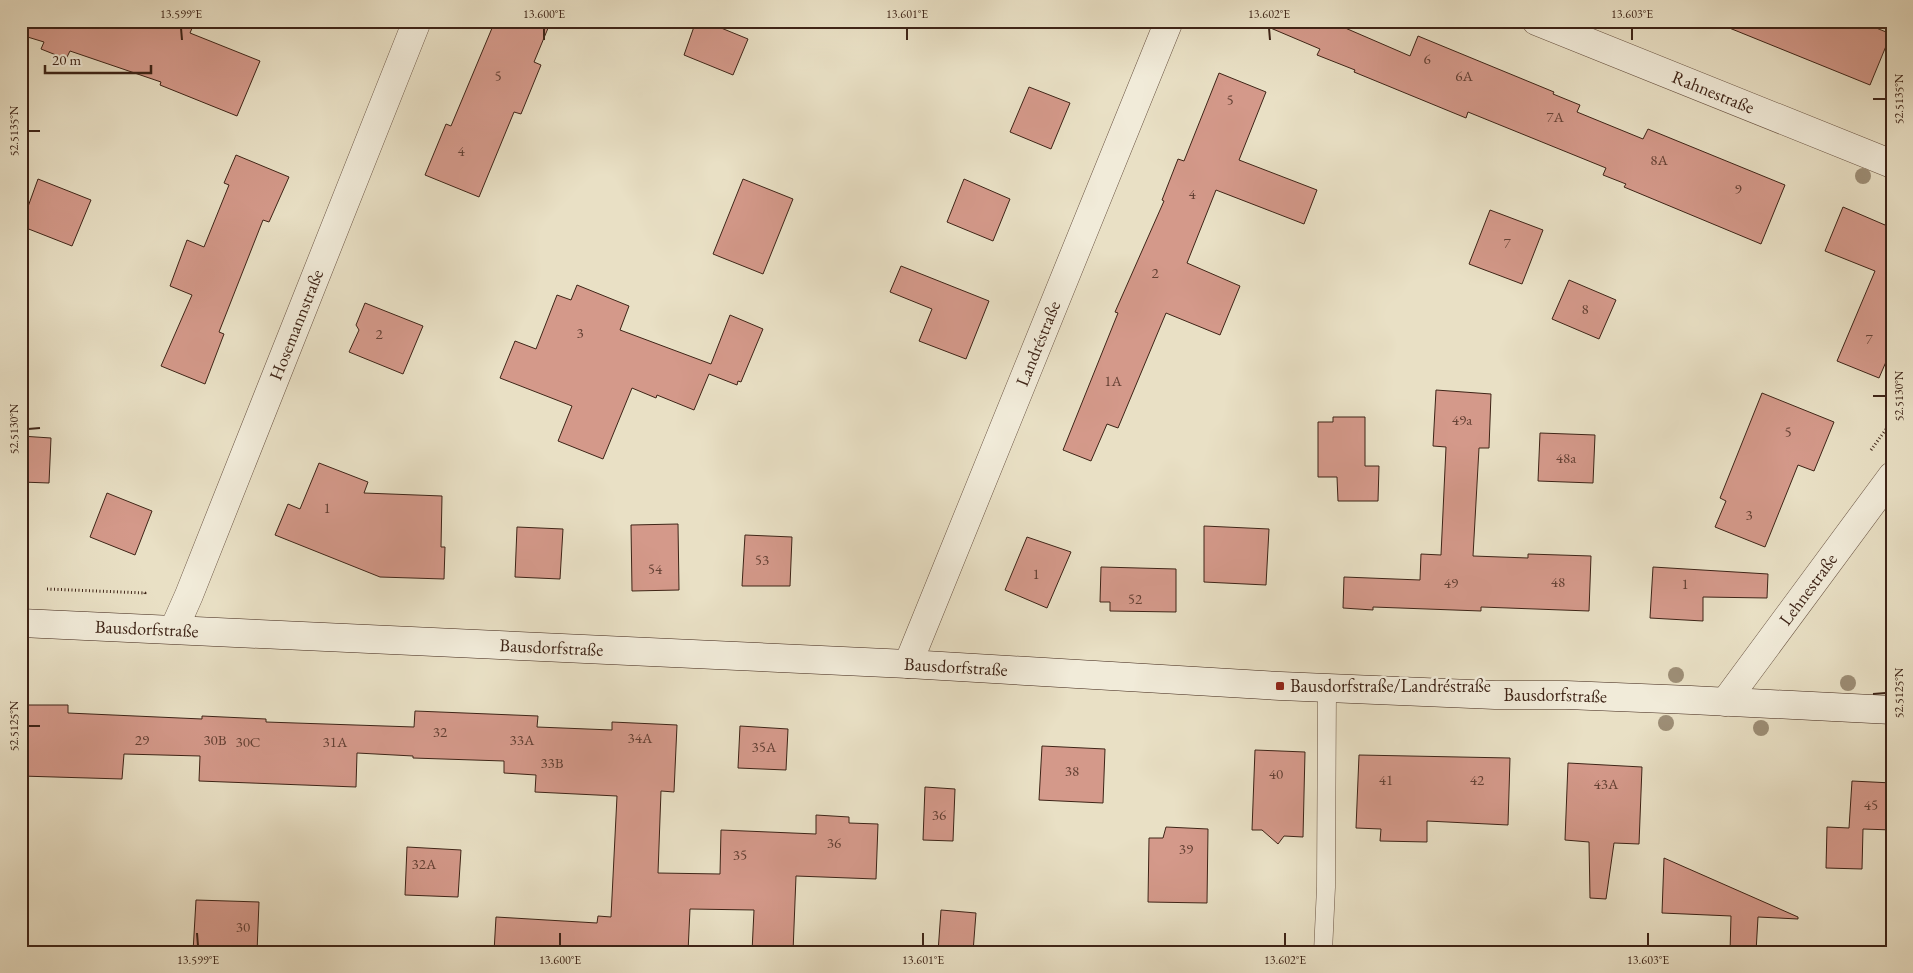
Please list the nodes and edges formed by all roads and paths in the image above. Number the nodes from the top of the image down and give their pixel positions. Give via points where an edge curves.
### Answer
1 (417, 21) edge
2 (1169, 21) edge
3 (1536, 21) edge
4 (1892, 164) edge
5 (1892, 476) edge
6 (40, 589) dead end
7 (145, 593) dead end
8 (21, 623) edge
9 (174, 629) junction
10 (908, 664) junction
11 (1327, 688) junction
12 (1725, 702) junction
13 (1892, 710) edge
14 (1323, 952) edge

1 - 9 street, Hosemannstraße
2 - 10 street, Landréstraße
3 - 4 street, Rahnestraße
5 - 12 street, Lehnestraße
6 - 7 path
8 - 9 street, Bausdorfstraße
9 - 10 street, Bausdorfstraße
10 - 11 street, Bausdorfstraße
11 - 12 street, Bausdorfstraße
11 - 14 lane
12 - 13 street, Bausdorfstraße

